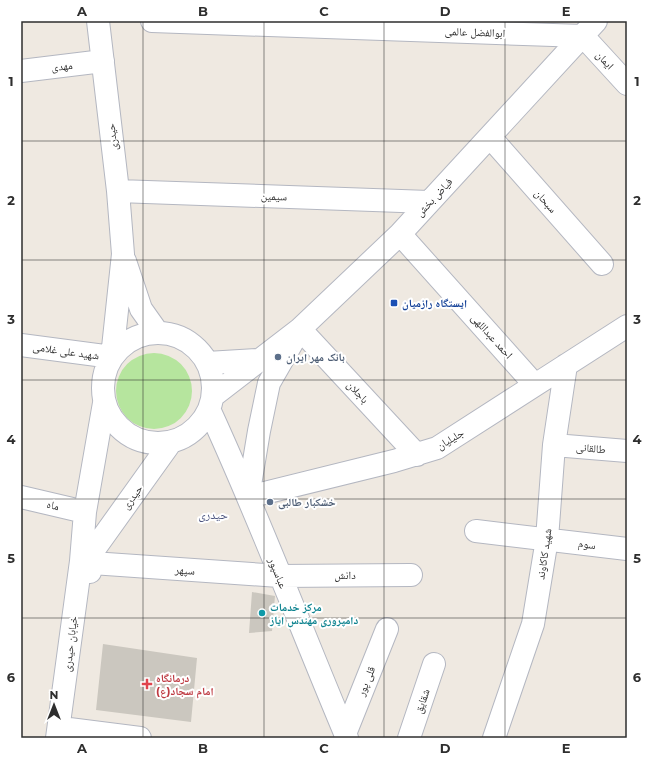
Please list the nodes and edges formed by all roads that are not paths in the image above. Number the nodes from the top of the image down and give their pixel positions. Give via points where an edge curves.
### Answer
1 (98, 21) edge
2 (152, 21) edge
3 (589, 29) edge
4 (103, 61) junction
5 (21, 70) edge
6 (627, 84) edge
7 (490, 137) junction
8 (118, 191) junction
9 (429, 202) junction
10 (400, 234) junction
11 (123, 254) junction
12 (602, 264) dead end
13 (627, 326) edge
14 (300, 329) junction
15 (158, 333) junction
16 (21, 345) edge
17 (112, 357) junction
18 (258, 360) junction
19 (207, 363) junction
20 (566, 365) junction
21 (535, 385) junction
22 (104, 403) junction
23 (211, 403) junction
24 (171, 442) junction
25 (554, 445) junction
26 (627, 451) edge
27 (417, 455) junction
28 (21, 497) edge
29 (248, 497) junction
30 (85, 512) junction
31 (476, 530) dead end
32 (547, 538) junction
33 (627, 549) edge
34 (89, 555) junction
35 (411, 575) dead end
36 (279, 576) junction
37 (387, 629) dead end
38 (434, 664) dead end
39 (64, 735) edge
40 (346, 736) edge
41 (140, 738) edge
42 (409, 738) edge
43 (494, 738) edge

1 - 4 street, حیدری
2 - 3 street, ابوالفضل عالمی
3 - 6 street, ایمان
3 - 7 street, فیاض بخش
4 - 5 street, مهدی
4 - 8 street, حیدری
7 - 9 street, فیاض بخش
7 - 12 street, سبحان
8 - 9 street, سیمین
8 - 11 street, حیدری
9 - 10 street, فیاض بخش
10 - 14 street, فیاض بخش
10 - 21 street, احمد عبداللهی
11 - 15 street via 141,309
11 - 17 street
13 - 20 street, جلیلیان
14 - 18 street, فیاض بخش
14 - 27 street, باجلان
14 - 29 street via 269,383
15 - 17 street via 140,336 124,344
15 - 19 street via 173,335 187,341
16 - 17 street, شهید علی غلامی
17 - 22 street via 104,371
18 - 19 street
18 - 23 street, فیاض بخش
19 - 23 street via 212,379
20 - 21 street, جلیلیان
20 - 25 street, شهید کاکاوند
21 - 27 street, جلیلیان via 437,448
22 - 24 street via 111,418 122,431 137,440 154,444
22 - 30 street, خیابان حیدری
23 - 24 street via 200,424 187,436
23 - 29 street, عباسپور
24 - 34 street, حیدری
25 - 26 street, طالقانی
25 - 32 street, شهید کاکاوند
27 - 29 street, جلیلیان
28 - 30 street, ماه
29 - 36 street, عباسپور
30 - 34 street, خیابان حیدری
31 - 32 street, سوم
32 - 33 street, سوم
32 - 43 street, شهید کاکاوند via 533,624
34 - 36 street, سپهر
34 - 39 street, خیابان حیدری
35 - 36 street, دانش
36 - 40 street, عباسپور
37 - 40 street, قلی پور
38 - 42 street, شقایق
39 - 41 street

